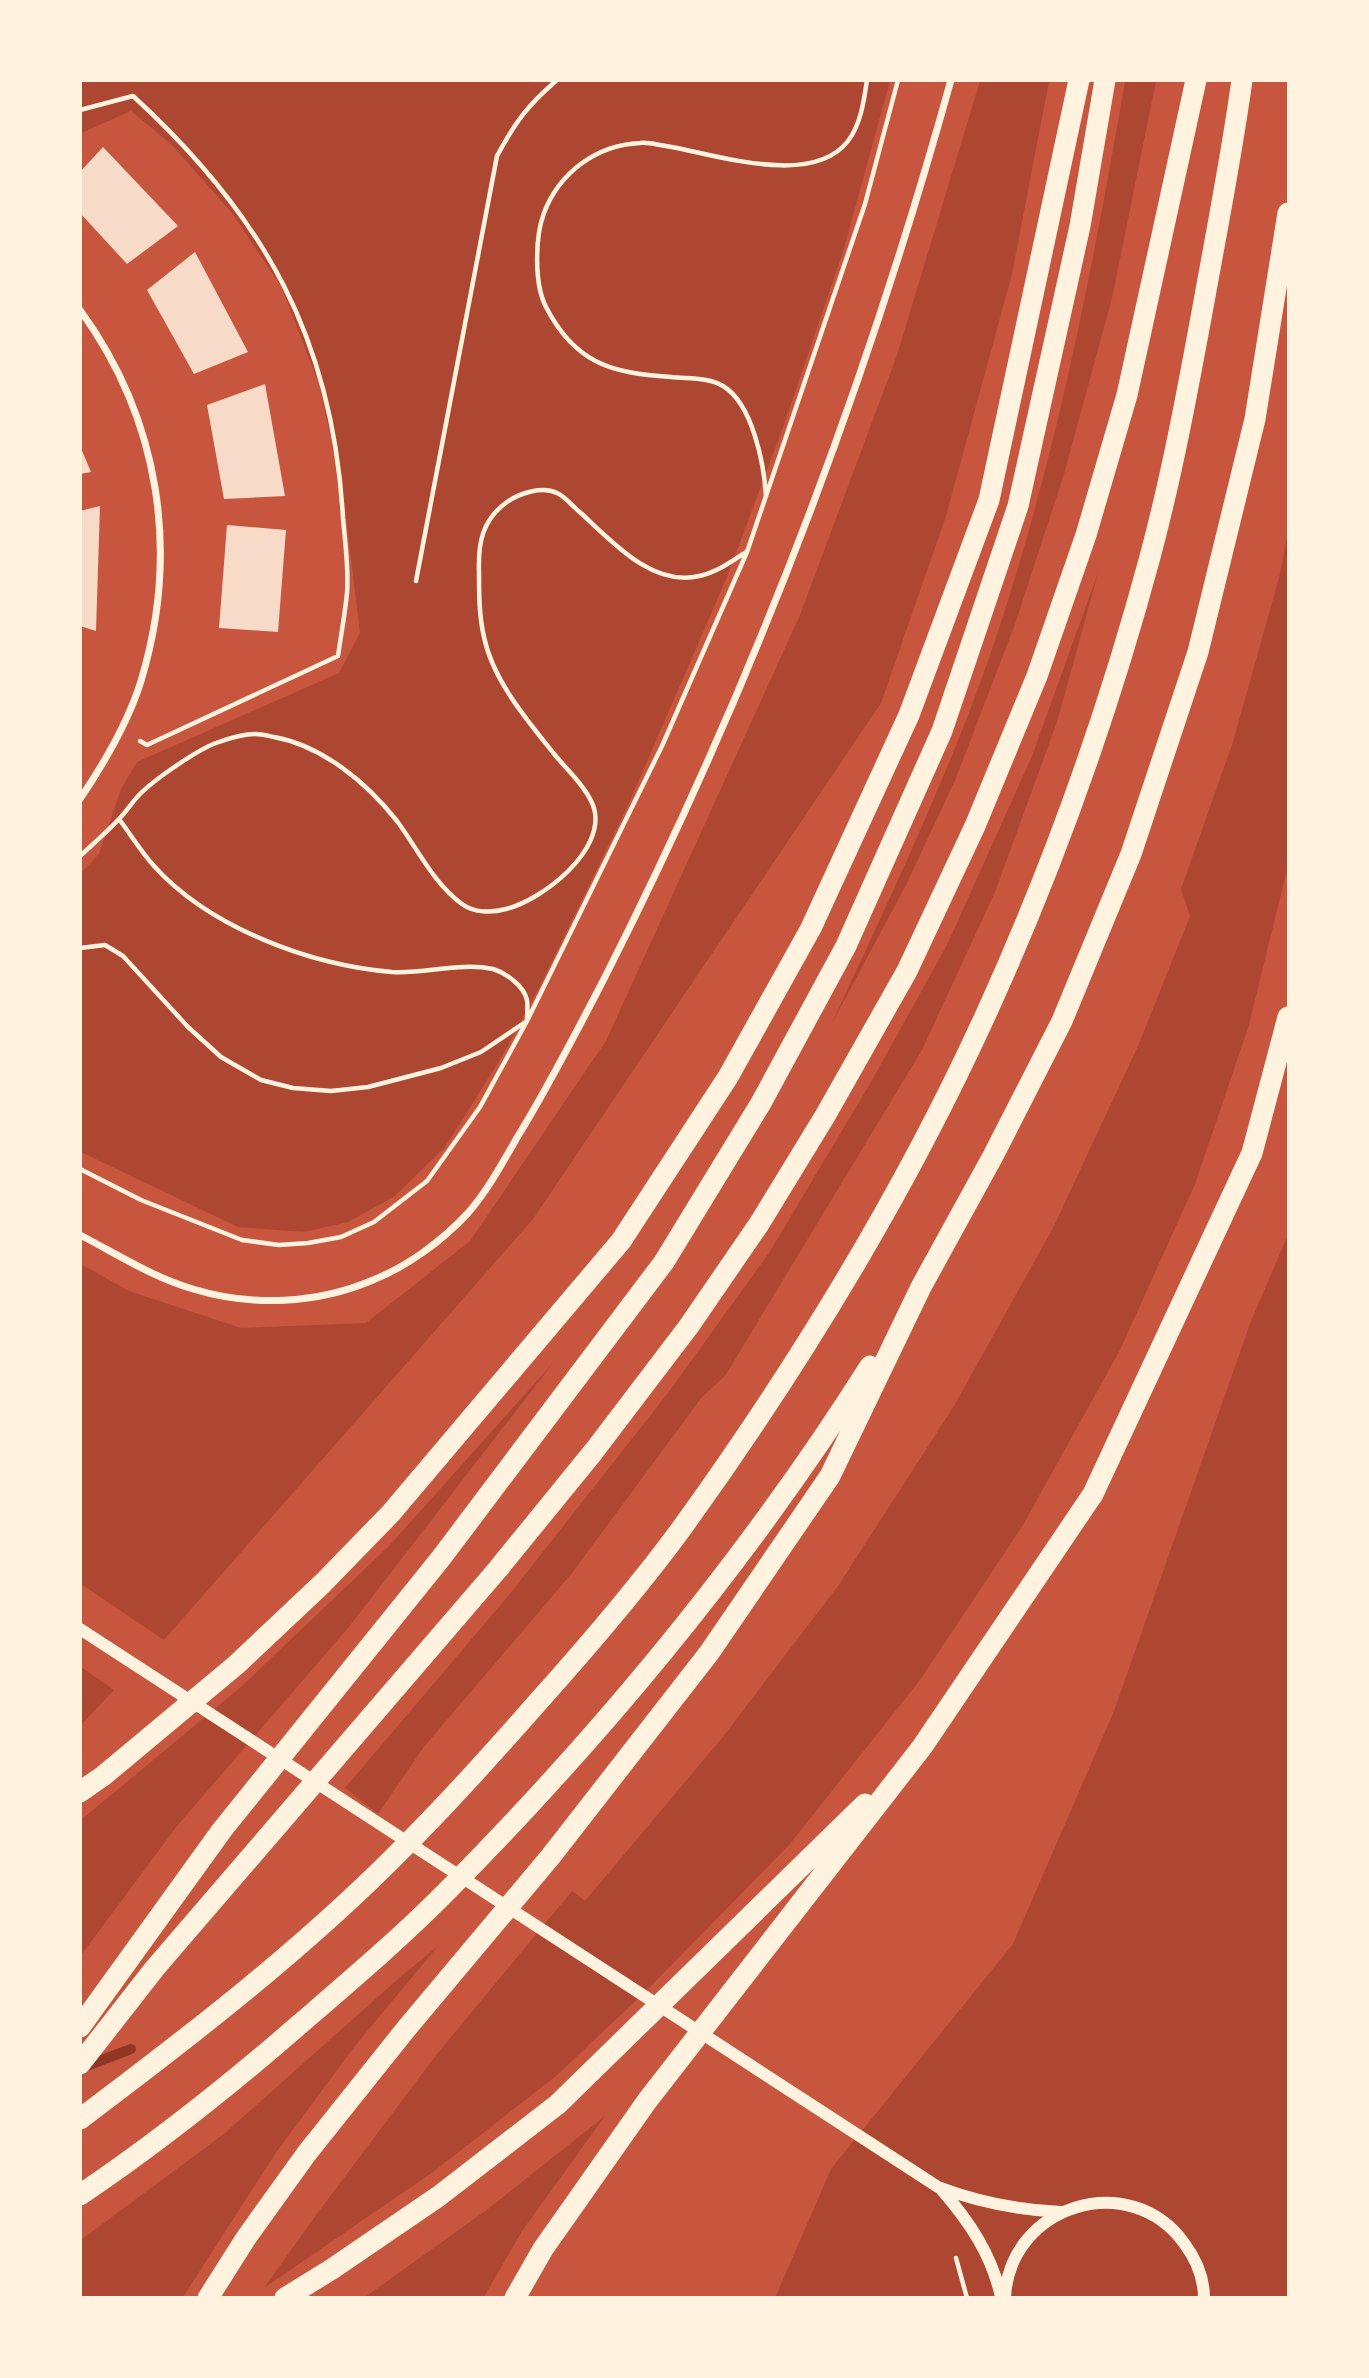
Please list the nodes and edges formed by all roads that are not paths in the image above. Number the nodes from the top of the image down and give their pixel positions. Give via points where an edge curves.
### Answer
1 (951, 80) edge
2 (1079, 80) edge
3 (1105, 80) edge
4 (1196, 80) edge
5 (1242, 80) edge
6 (1289, 213) edge
7 (80, 310) edge
8 (80, 799) edge
9 (1289, 1017) edge
10 (80, 1235) edge
11 (921, 1287) junction
12 (80, 1629) edge
13 (922, 1747) junction
14 (80, 1792) edge
15 (80, 2027) edge
16 (80, 2064) edge
17 (80, 2119) edge
18 (938, 2187) junction
19 (80, 2195) edge
20 (1060, 2212) junction
21 (208, 2298) edge
22 (285, 2298) edge
23 (515, 2298) edge
24 (1003, 2298) edge
25 (1204, 2298) edge

1 - 10 street via 878,324 773,612 648,892 540,1100 492,1181 468,1212 408,1262 374,1280 301,1299 264,1301 192,1289
2 - 14 highway via 989,500 909,716 811,928 728,1077 621,1241 391,1513 236,1665
3 - 15 highway via 1080,226 1018,506 942,731 846,946 761,1103 664,1262 441,1558 235,1813
4 - 16 highway via 1127,395 1086,536 1037,676 907,971 772,1203 689,1326 498,1569 155,1968
5 - 17 highway via 1184,407 1151,554 1106,704 1051,860 986,1015 843,1286 681,1528 590,1644 492,1754 403,1849 318,1927 197,2031
6 - 11 highway via 1255,419 1201,639 1130,854 1062,1021
7 - 8 street via 119,373 137,414 150,458 161,549 159,594 141,683 121,731
9 - 13 highway via 1252,1153 1093,1494
11 - 19 highway via 764,1523 638,1683 535,1798 449,1890 357,1975 232,2083
11 - 21 highway via 830,1476 709,1653 551,1856 307,2153
12 - 18 street
13 - 22 highway via 558,2104 439,2196
13 - 23 highway via 648,2101 543,2249
18 - 20 street via 1004,2207
18 - 24 street via 978,2237
20 - 24 street via 1035,2230 1016,2254
20 - 25 street via 1090,2203 1121,2203 1151,2213 1176,2232 1194,2257

